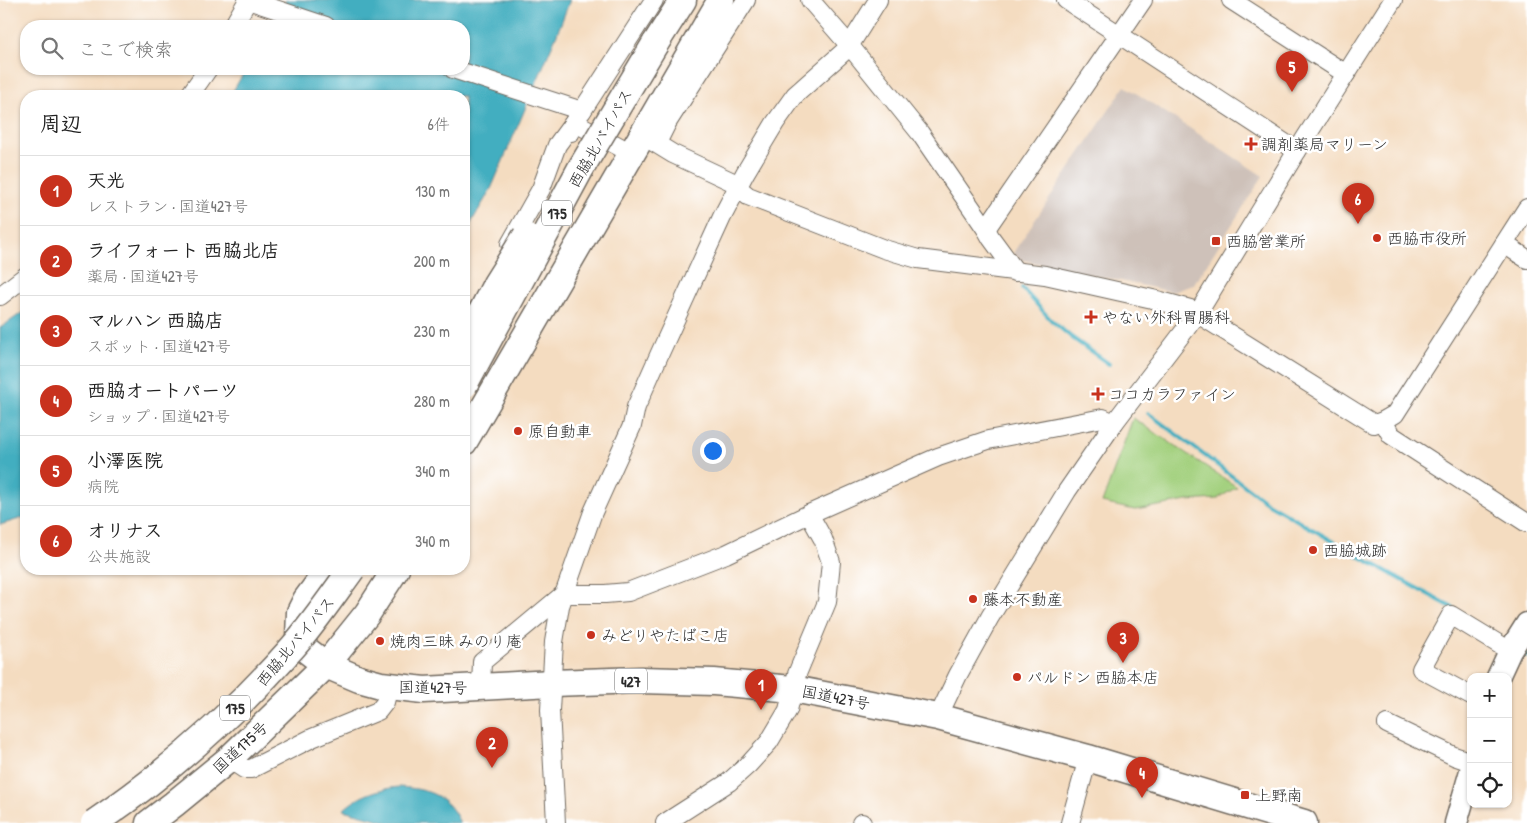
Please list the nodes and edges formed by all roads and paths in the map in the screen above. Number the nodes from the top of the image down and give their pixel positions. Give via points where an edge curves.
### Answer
1 (248, 0) edge
2 (654, 0) edge
3 (671, 0) edge
4 (683, 0) edge
5 (720, 0) edge
6 (746, 0) edge
7 (810, 0) edge
8 (878, 0) edge
9 (1066, 0) edge
10 (1143, 0) edge
11 (1231, 0) edge
12 (1393, 0) edge
13 (236, 20) edge
14 (308, 20) edge
15 (1119, 34) junction
16 (650, 42) junction
17 (847, 49) junction
18 (1346, 74) junction
19 (204, 75) edge
20 (469, 75) edge
21 (193, 90) edge
22 (575, 114) junction
23 (643, 144) junction
24 (1297, 151) junction
25 (737, 188) junction
26 (1527, 208) edge
27 (986, 229) junction
28 (1504, 244) junction
29 (1527, 259) edge
30 (1016, 272) junction
31 (20, 281) edge
32 (0, 296) edge
33 (1198, 313) junction
34 (470, 315) edge
35 (470, 335) edge
36 (470, 358) edge
37 (470, 374) edge
38 (1383, 421) junction
39 (1114, 423) junction
40 (470, 432) edge
41 (809, 514) junction
42 (1527, 523) edge
43 (325, 575) edge
44 (347, 575) edge
45 (392, 575) edge
46 (564, 594) junction
47 (1527, 624) edge
48 (1517, 648) edge
49 (326, 665) junction
50 (1501, 673) edge
51 (552, 682) junction
52 (389, 686) junction
53 (481, 687) junction
54 (793, 689) junction
55 (1467, 694) edge
56 (938, 717) junction
57 (1388, 724) dead end
58 (1088, 758) junction
59 (229, 760) junction
60 (1467, 761) edge
61 (1467, 785) edge
62 (94, 823) edge
63 (149, 823) edge
64 (556, 823) edge
65 (665, 823) edge
66 (1070, 823) edge
67 (1304, 823) edge
68 (1456, 823) edge

1 - 13 street
1 - 14 street
2 - 22 street
3 - 16 highway, 175
4 - 16 highway, 西脇北バイパス / 175
5 - 23 highway, 175
6 - 23 street via 667,123
7 - 17 street
8 - 17 street
9 - 15 street
10 - 15 street
11 - 18 street
12 - 18 street
15 - 24 street
15 - 27 street
16 - 35 highway, 175, bridge via 501,276
16 - 37 highway, 西脇北バイパス / 175, bridge
17 - 25 street via 794,95
17 - 27 street via 920,133
18 - 24 street
19 - 21 street
20 - 22 street
22 - 23 street
22 - 34 street via 558,145 541,189
22 - 36 street via 552,202
23 - 25 street via 673,154 735,183
23 - 40 highway, 175
24 - 33 street
25 - 30 street via 748,196 884,249 918,259
25 - 46 street via 636,407 632,426 593,512
26 - 28 street
27 - 30 street
28 - 29 street
28 - 38 street via 1395,414
30 - 33 street via 1045,275 1157,300
31 - 32 street
33 - 38 street via 1374,424
33 - 39 street
38 - 42 street via 1391,435
39 - 41 street via 1103,418 988,440 938,457
39 - 56 street via 1067,491 990,617
41 - 46 street via 726,554 628,592
41 - 54 street via 831,562 827,602
43 - 49 highway, 国道427号 via 300,612 299,637 305,649
44 - 62 highway, 西脇北バイパス / 175, bridge via 294,646 221,722 170,768
45 - 49 highway, 175 via 367,614
46 - 51 street via 554,642
46 - 53 street via 482,662
47 - 48 main road
48 - 50 main road
48 - 55 street via 1451,616 1421,669
49 - 52 highway, 国道427号 / 427 via 359,679
49 - 59 highway, 国道175号 / 175
51 - 53 highway, 国道427号 / 427
51 - 54 highway, 国道427号 / 427 via 714,682
51 - 64 street via 550,710
52 - 53 highway, 国道427号 / 427 via 424,690
52 - 59 street via 385,702 378,711 312,738 251,769 244,769
54 - 56 highway, 国道427号 / 427
54 - 65 street via 788,710 769,742 749,764 729,782
56 - 58 highway, 国道427号 / 427
57 - 60 street
58 - 66 street
58 - 67 highway, 国道427号 / 427
59 - 63 highway, 国道175号 / 175
61 - 68 main road

